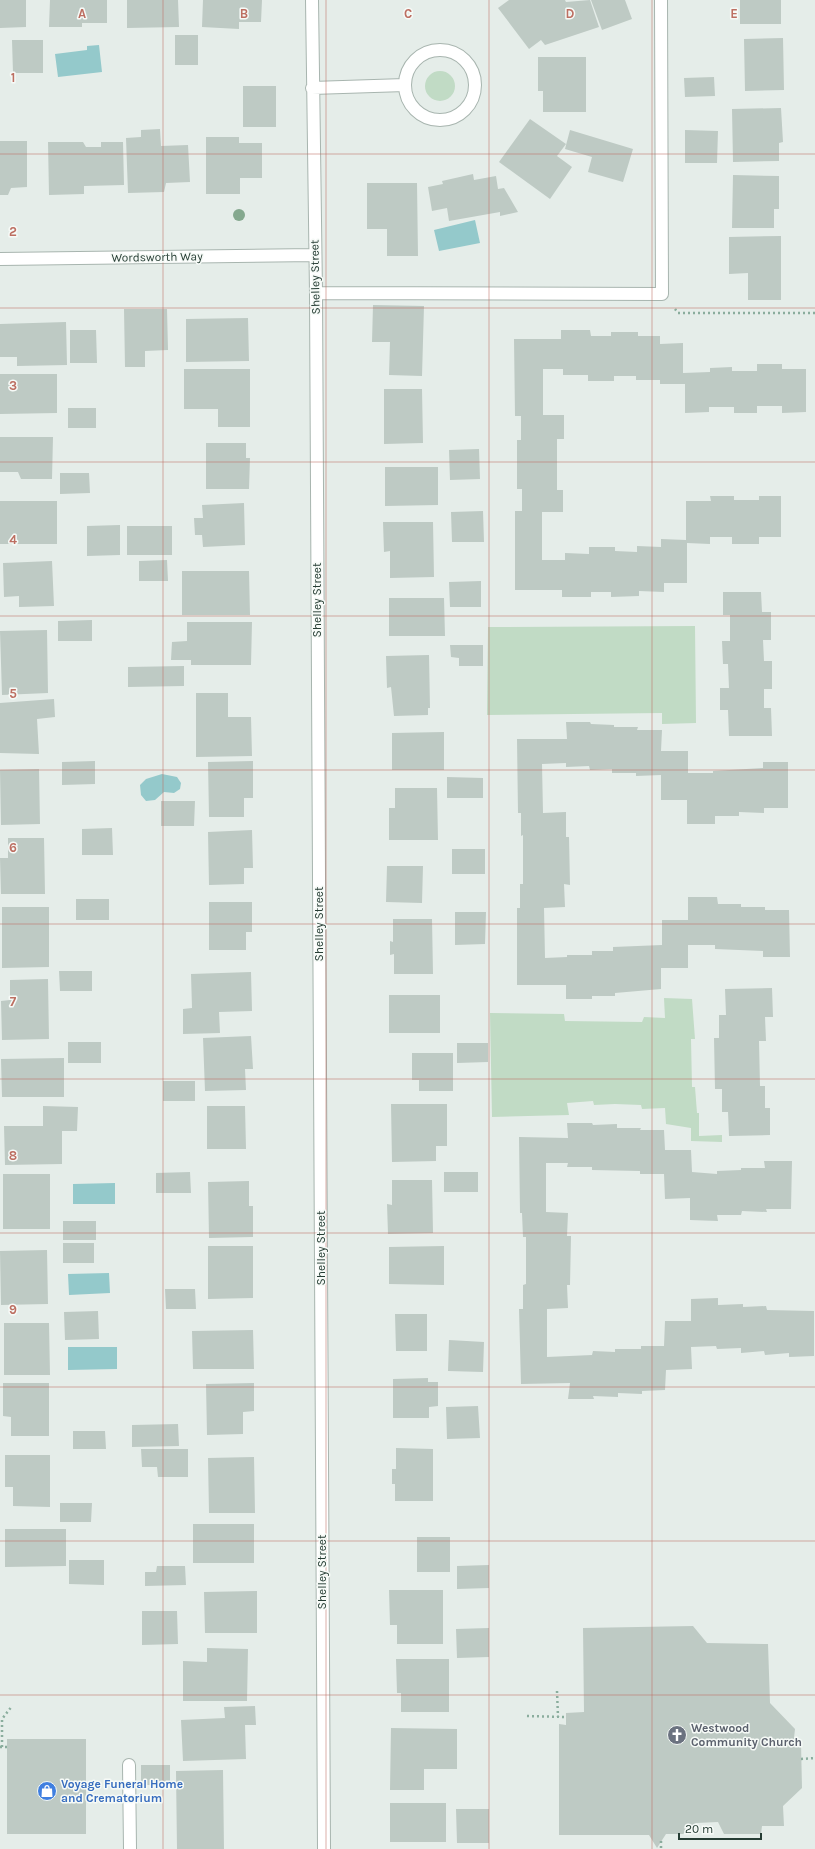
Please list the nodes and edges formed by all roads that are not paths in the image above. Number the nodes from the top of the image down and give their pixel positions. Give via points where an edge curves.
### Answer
1 (312, 0) edge
2 (661, 0) edge
3 (405, 86) junction
4 (312, 88) junction
5 (315, 255) junction
6 (0, 260) edge
7 (316, 293) junction
8 (129, 1765) dead end
9 (130, 1849) edge
10 (324, 1849) edge

1 - 4 street, Shelley Street
2 - 7 street via 662,294
3 - 3 street via 412,107 420,115 442,120 454,118 467,107 474,92 471,69 464,60 443,51 431,51 412,64 406,74
3 - 4 street
4 - 5 street, Shelley Street
5 - 6 street, Wordsworth Way
5 - 7 street, Shelley Street
7 - 10 street, Shelley Street
8 - 9 street

